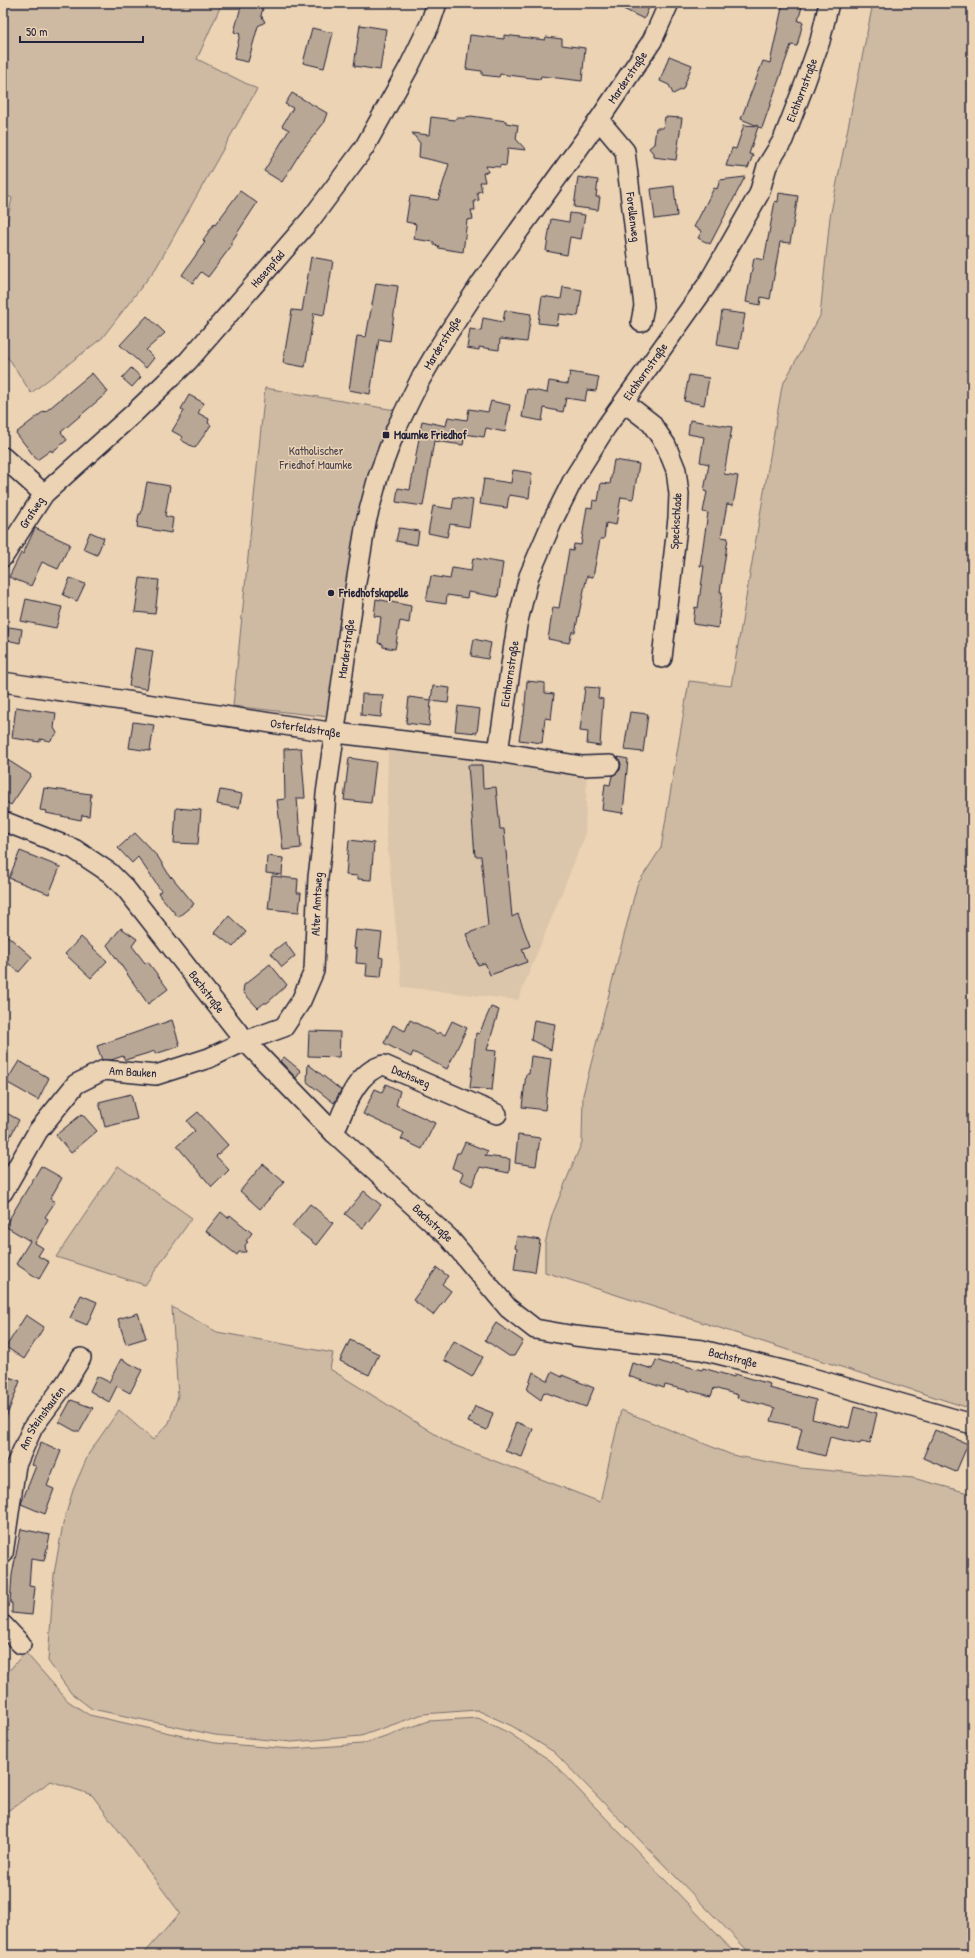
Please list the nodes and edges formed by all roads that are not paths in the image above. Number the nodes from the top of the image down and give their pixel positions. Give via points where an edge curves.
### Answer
1 (437, 3) edge
2 (669, 3) edge
3 (829, 3) edge
4 (599, 120) junction
5 (641, 322) dead end
6 (625, 403) junction
7 (3, 457) edge
8 (44, 494) junction
9 (3, 557) edge
10 (662, 658) dead end
11 (3, 682) edge
12 (336, 733) junction
13 (498, 752) junction
14 (610, 765) dead end
15 (3, 821) edge
16 (245, 1041) junction
17 (497, 1114) dead end
18 (334, 1133) junction
19 (3, 1192) edge
20 (81, 1358) dead end
21 (972, 1424) edge
22 (3, 1554) edge
23 (3, 1625) edge
24 (21, 1644) dead end

1 - 8 street, Hasenpfad via 430,24 409,67 364,148 311,219 188,361
2 - 4 street, Marderstraße via 652,41
3 - 6 street, Eichhornstraße via 820,41 805,83 784,140 767,166 759,194 707,285
4 - 5 street, Forellenweg via 625,151 644,306
4 - 12 street, Marderstraße via 481,283 437,350 396,429 378,477 366,522
6 - 10 street, Speckschlade via 651,423 666,445 676,470 678,518
6 - 13 street, Eichhornstraße via 606,427 574,478 529,576 517,625
7 - 8 street, Grafweg
8 - 9 street, Grafweg
11 - 12 street, Osterfeldstraße
12 - 13 street, Osterfeldstraße
12 - 16 street, Alter Amtsweg via 326,794 318,877 314,971 301,1001 284,1027
13 - 14 street, Osterfeldstraße via 582,766
15 - 16 street, Bachstraße via 74,849 110,873 126,889
16 - 18 street, Bachstraße
16 - 19 street, Am Bauken via 209,1058 156,1075 104,1070 76,1084 38,1131
17 - 18 street, Dachsweg via 384,1065 373,1067 351,1093
18 - 21 street, Bachstraße via 449,1238 508,1308 535,1329 702,1350 798,1374
20 - 22 street, Am Steinshaufen via 33,1427 16,1465
23 - 24 street

